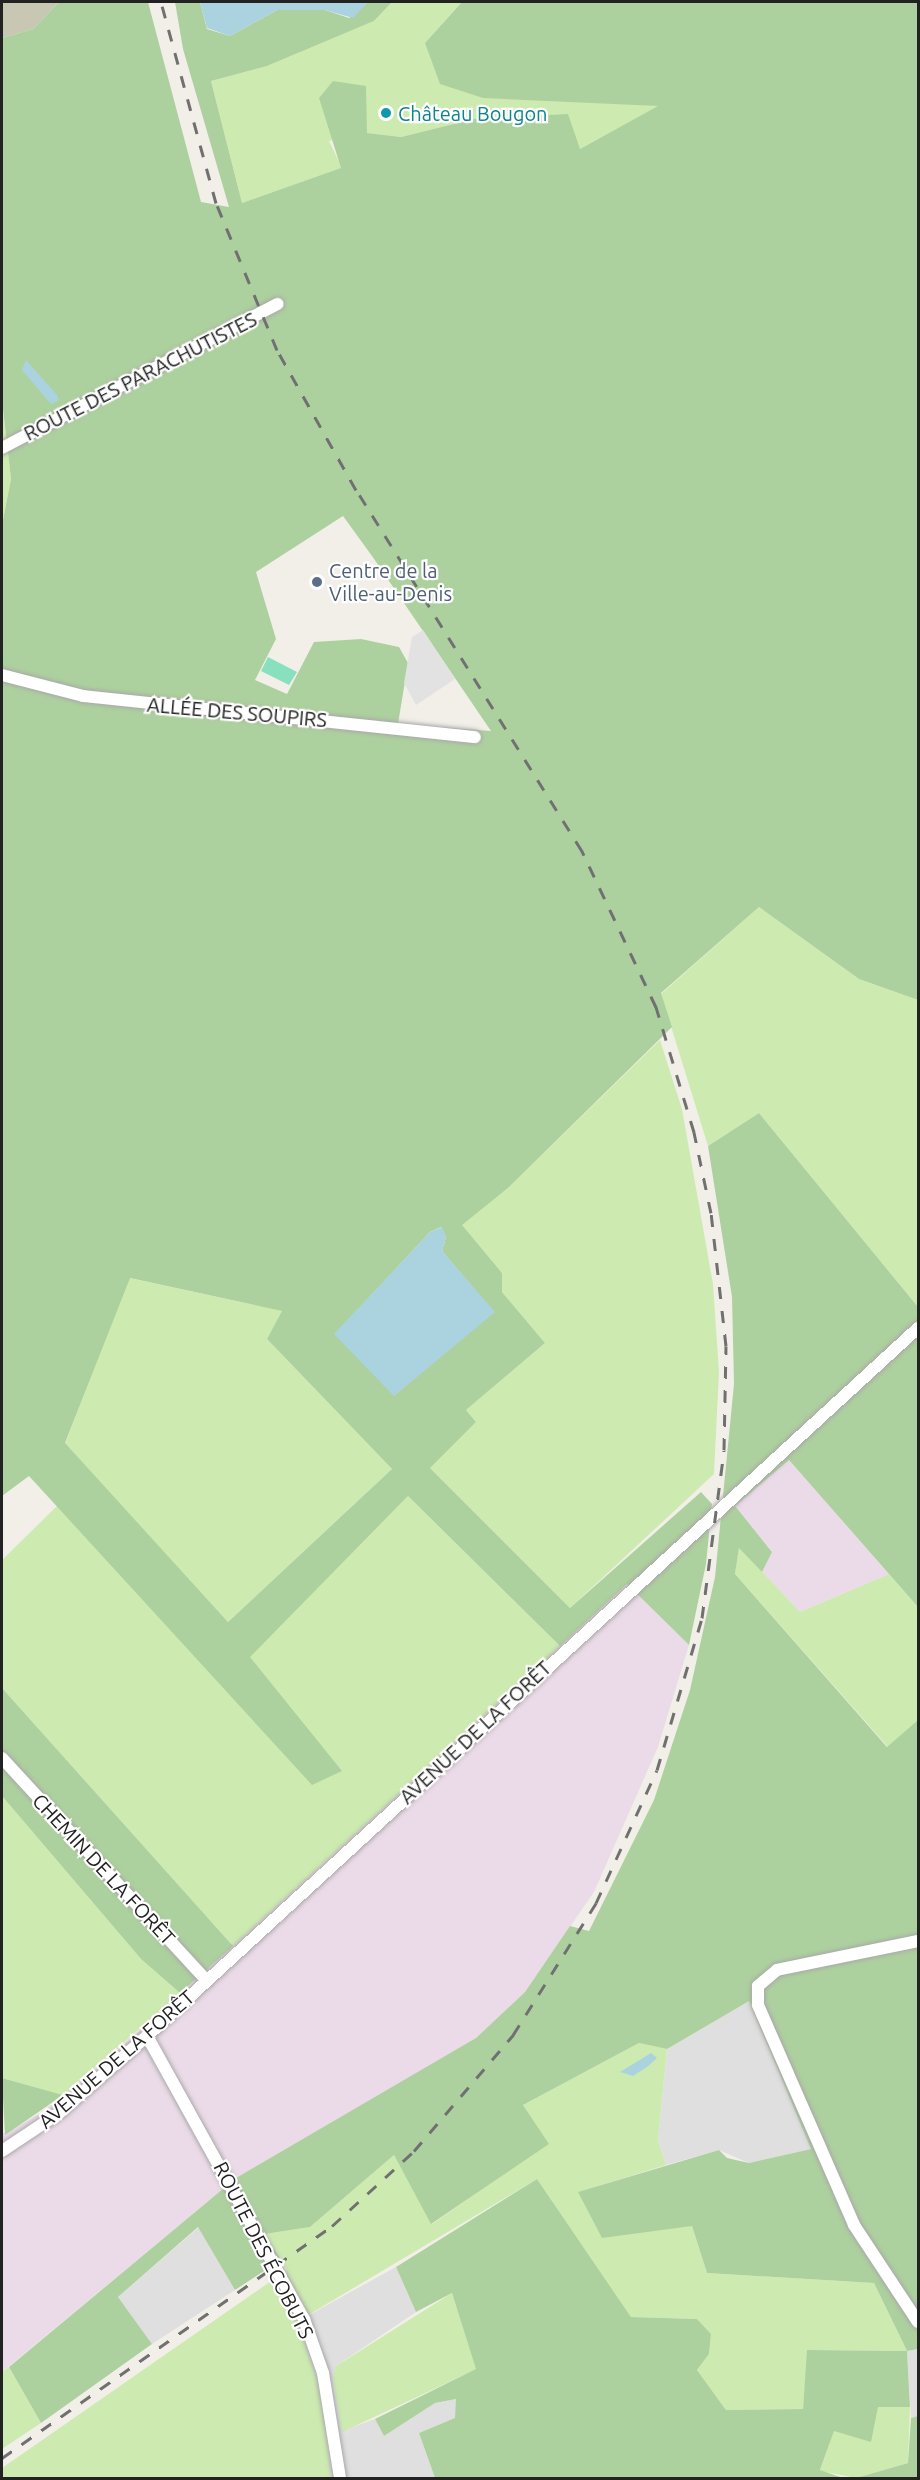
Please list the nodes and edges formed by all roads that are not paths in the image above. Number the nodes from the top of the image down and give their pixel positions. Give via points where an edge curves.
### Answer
1 (278, 304) dead end
2 (2, 448) edge
3 (2, 675) edge
4 (475, 737) dead end
5 (918, 1328) edge
6 (2, 1758) edge
7 (918, 1941) edge
8 (206, 1980) junction
9 (147, 2036) junction
10 (2, 2151) edge
11 (918, 2322) edge
12 (340, 2478) edge

1 - 2 street, ROUTE DES PARACHUTISTES
3 - 4 street, ALLÉE DES SOUPIRS via 83,696
5 - 8 street, AVENUE DE LA FORÊT
6 - 8 street, CHEMIN DE LA FORÊT
7 - 11 street via 777,1971 758,1986 758,2005 854,2225
8 - 9 street, AVENUE DE LA FORÊT
9 - 10 street, AVENUE DE LA FORÊT via 30,2133
9 - 12 street, ROUTE DES ÉCOBUTS via 304,2319 323,2373

